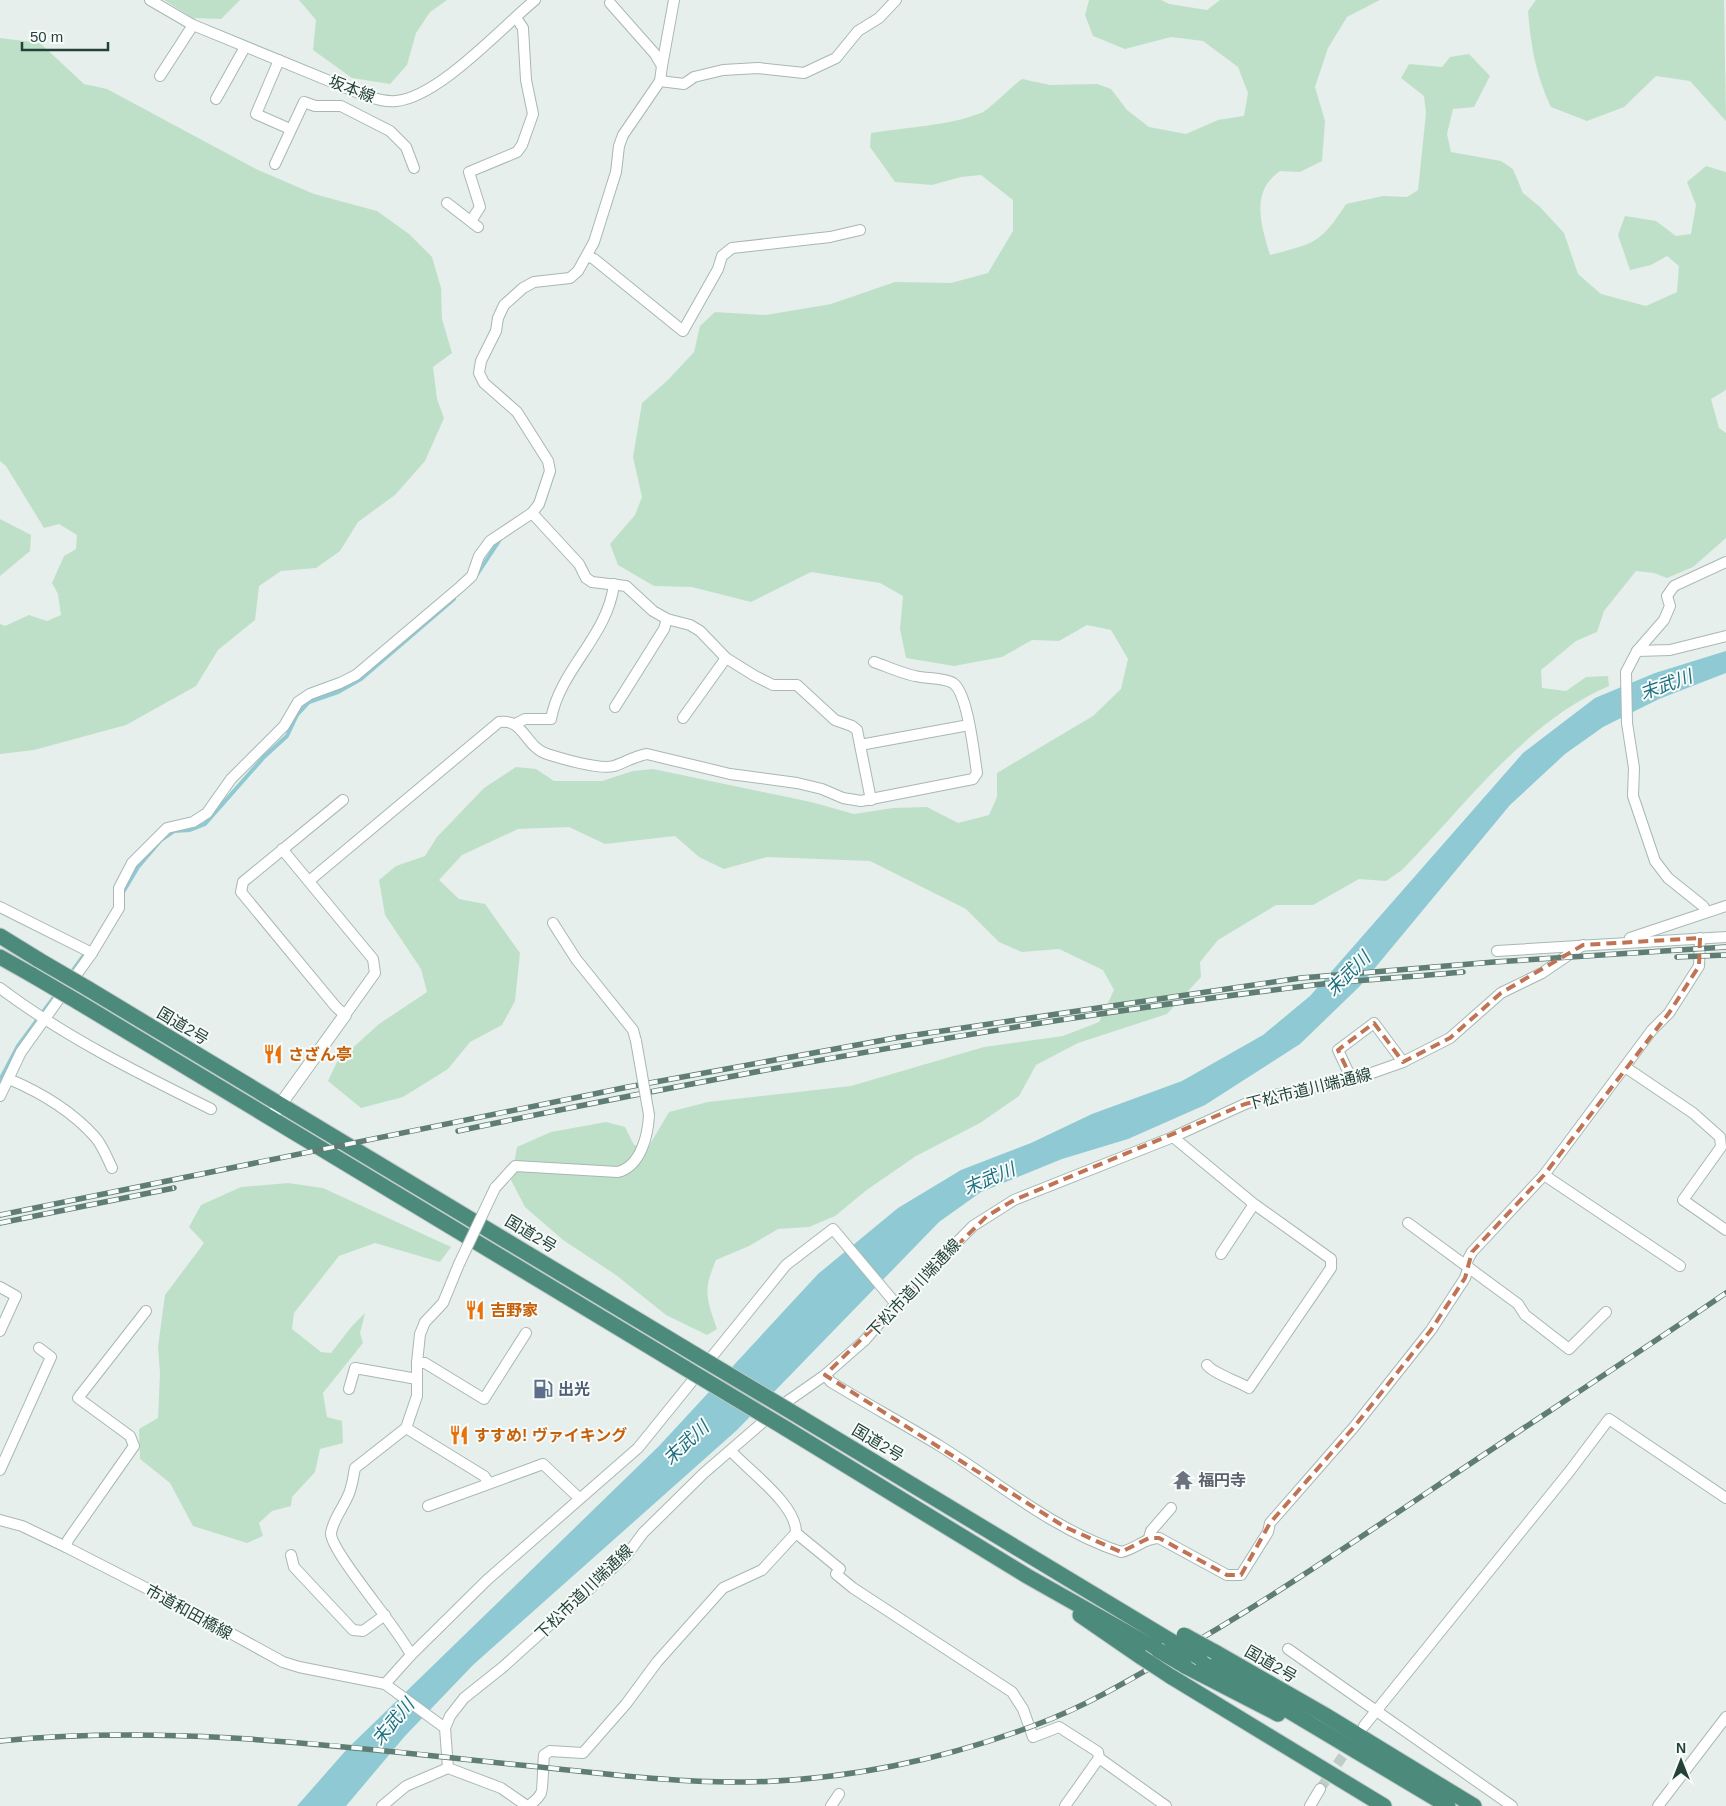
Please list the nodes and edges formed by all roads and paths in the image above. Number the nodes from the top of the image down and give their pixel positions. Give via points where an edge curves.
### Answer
1 (150, 0) edge
2 (535, 0) edge
3 (674, 0) edge
4 (896, 0) edge
5 (610, 3) dead end
6 (516, 18) junction
7 (193, 25) junction
8 (246, 47) junction
9 (279, 60) junction
10 (662, 66) junction
11 (160, 76) dead end
12 (660, 81) junction
13 (216, 99) dead end
14 (290, 129) junction
15 (275, 164) dead end
16 (414, 168) dead end
17 (447, 203) dead end
18 (860, 230) dead end
19 (588, 256) junction
20 (532, 513) junction
21 (1726, 562) edge
22 (614, 584) junction
23 (667, 619) junction
24 (1726, 636) edge
25 (1637, 651) junction
26 (726, 658) junction
27 (874, 662) dead end
28 (615, 707) dead end
29 (683, 718) dead end
30 (517, 724) junction
31 (969, 725) junction
32 (860, 745) junction
33 (343, 800) dead end
34 (872, 800) junction
35 (282, 849) junction
36 (309, 880) junction
37 (1726, 906) edge
38 (0, 907) edge
39 (1707, 912) junction
40 (553, 923) dead end
41 (0, 936) edge
42 (1726, 937) edge
43 (1700, 938) junction
44 (1626, 942) junction
45 (1583, 945) junction
46 (1497, 951) dead end
47 (92, 953) junction
48 (0, 956) edge
49 (0, 988) edge
50 (345, 1014) junction
51 (44, 1020) junction
52 (1403, 1062) junction
53 (1625, 1067) junction
54 (9, 1079) junction
55 (1352, 1080) junction
56 (0, 1096) edge
57 (280, 1105) junction
58 (211, 1109) dead end
59 (270, 1118) junction
60 (1172, 1137) junction
61 (112, 1168) dead end
62 (1544, 1175) junction
63 (1254, 1204) junction
64 (1408, 1223) dead end
65 (1726, 1230) edge
66 (1221, 1254) dead end
67 (1680, 1266) dead end
68 (1468, 1269) junction
69 (0, 1286) edge
70 (894, 1301) junction
71 (146, 1311) dead end
72 (1606, 1312) dead end
73 (0, 1331) edge
74 (526, 1333) dead end
75 (39, 1348) dead end
76 (416, 1363) junction
77 (1207, 1365) dead end
78 (825, 1375) junction
79 (416, 1379) junction
80 (349, 1389) dead end
81 (406, 1428) junction
82 (731, 1451) junction
83 (0, 1470) edge
84 (489, 1483) junction
85 (580, 1498) junction
86 (1726, 1498) edge
87 (428, 1506) dead end
88 (1171, 1508) dead end
89 (0, 1520) edge
90 (796, 1533) junction
91 (1149, 1538) junction
92 (66, 1547) junction
93 (291, 1555) dead end
94 (1027, 1576) junction
95 (385, 1615) junction
96 (1177, 1638) junction
97 (1288, 1650) dead end
98 (410, 1655) junction
99 (385, 1684) junction
100 (1376, 1711) junction
101 (1726, 1717) edge
102 (441, 1725) junction
103 (1364, 1726) dead end
104 (1330, 1737) junction
105 (1100, 1758) junction
106 (448, 1768) junction
107 (1320, 1789) tunnel mouth
108 (839, 1794) dead end
109 (382, 1806) edge
110 (528, 1806) edge
111 (831, 1806) edge
112 (1065, 1806) edge
113 (1166, 1806) edge
114 (1310, 1806) edge
115 (1384, 1806) edge
116 (1448, 1806) edge
117 (1474, 1806) edge
118 (1512, 1806) edge
119 (1658, 1806) edge

1 - 7 street, 坂本線
2 - 6 street, 坂本線
3 - 10 street
4 - 12 street via 879,18 858,31 836,58 804,73 758,68 723,70 694,77 684,84
5 - 10 street
6 - 9 street, 坂本線 via 482,48 413,98 395,101 366,96
6 - 17 street via 523,28 532,114 522,145 517,152 469,172 480,207 475,224
7 - 8 street, 坂本線
7 - 11 street
8 - 9 street, 坂本線
8 - 13 street
9 - 14 street via 256,114
10 - 12 street
12 - 19 street via 623,135 616,172
14 - 15 street
14 - 16 street via 304,102 315,106 341,106 400,139
18 - 19 street via 830,237 732,248 722,256 683,331
19 - 20 street via 570,278 534,282 504,306 481,362 479,373 484,383 517,412 548,461 550,471 546,487
20 - 22 street via 579,564 586,578 592,582
20 - 47 street via 490,541 479,556 472,576 356,675 298,702 284,726 232,779 207,814 193,822 167,828 160,834 132,863 118,888 119,908
21 - 25 street via 1674,586 1667,596 1670,606 1664,620
22 - 23 street via 633,590 653,611
22 - 30 street via 600,629 555,702 552,719 525,719
23 - 26 street via 700,631
23 - 28 street via 664,629
24 - 25 street via 1670,650
25 - 39 street via 1626,672 1634,768 1632,796 1652,854 1668,878
26 - 29 street
26 - 32 street via 774,685 796,685 835,720 852,726
27 - 31 street via 916,676 955,684 964,699
30 - 34 street via 534,747 545,754 604,768 647,754 730,774 797,783 843,798
30 - 36 street via 509,720 500,722
31 - 32 street
31 - 34 street via 977,772 972,779
32 - 34 street
33 - 35 street
35 - 36 street
35 - 50 street via 243,882 241,892
36 - 50 street via 373,959 375,973
37 - 39 street
38 - 47 street
39 - 44 street
40 - 76 street, bridge via 576,958 633,1030 649,1115 648,1136 631,1166 624,1170 515,1166 494,1188 443,1303 425,1322
41 - 57 highway, 国道2号, bridge
42 - 43 street
43 - 44 street
43 - 53 street via 1699,966 1668,1013
44 - 45 street
45 - 46 street
45 - 52 street, 下松市道川端通線 via 1542,973 1501,993 1450,1038
47 - 51 street
48 - 59 highway, 国道2号, bridge
49 - 51 street
50 - 57 street
51 - 54 street via 21,1052
51 - 58 street via 131,1070
52 - 55 street, 下松市道川端通線
52 - 55 street via 1374,1023 1338,1050
53 - 62 street
53 - 65 street via 1693,1113 1720,1137 1721,1147 1682,1200
54 - 56 street
54 - 61 street via 44,1094 72,1115 96,1138
55 - 60 street, 下松市道川端通線 via 1245,1104
57 - 59 street
57 - 96 highway, 国道2号, bridge via 1043,1564
59 - 94 highway, 国道2号, bridge
60 - 63 street
60 - 70 street, 下松市道川端通線 via 1014,1200 973,1226
62 - 67 street
62 - 68 street via 1472,1252 1467,1262
63 - 66 street
63 - 77 street via 1331,1259 1331,1268 1249,1388 1212,1371
64 - 68 street
68 - 72 street via 1518,1304 1525,1315 1569,1349
68 - 91 street via 1431,1330 1354,1427 1270,1523 1268,1532 1241,1575 1227,1575 1159,1538
69 - 73 street via 16,1296
70 - 78 street, 下松市道川端通線 via 865,1340
70 - 85 street via 834,1229 786,1265 638,1448
71 - 92 street via 78,1398 130,1436 134,1446
74 - 76 street via 484,1399 425,1363
75 - 83 street via 51,1357
76 - 79 street
78 - 82 street, 下松市道川端通線 via 785,1403
78 - 91 street via 831,1382 940,1446 1065,1527 1122,1552
79 - 80 street via 355,1368
79 - 81 street via 414,1411
81 - 84 street via 484,1476
81 - 95 street via 355,1468 350,1490 331,1535 339,1554
82 - 90 street via 783,1500 794,1518
82 - 102 street, 下松市道川端通線 via 678,1497 626,1556 464,1698
84 - 85 street via 543,1464
84 - 87 street
85 - 98 street via 487,1580
86 - 100 street via 1609,1419
88 - 91 street via 1151,1531
89 - 92 street, 市道和田橋線 via 22,1526
90 - 105 street via 831,1560 840,1569 836,1574 854,1588 1012,1692 1024,1709 1032,1737 1059,1727 1098,1752
90 - 110 street via 762,1570 723,1588 656,1662 626,1704 583,1754 550,1751 544,1755 543,1787
92 - 99 street, 市道和田橋線 via 283,1662
93 - 95 street via 294,1567 353,1630 363,1631
94 - 104 highway, 国道2号, bridge via 1259,1706
94 - 115 highway, 国道2号, bridge via 1170,1676
95 - 98 street
96 - 104 highway, 国道2号, bridge via 1200,1658
96 - 117 highway, 国道2号, bridge via 1215,1652
97 - 100 street
98 - 99 street
99 - 102 street
100 - 103 street
100 - 118 street
101 - 119 street
102 - 106 street
104 - 116 highway, 国道2号
105 - 112 street
105 - 113 street
106 - 109 street via 406,1786
106 - 110 street via 501,1788
107 - 114 street
108 - 111 street

